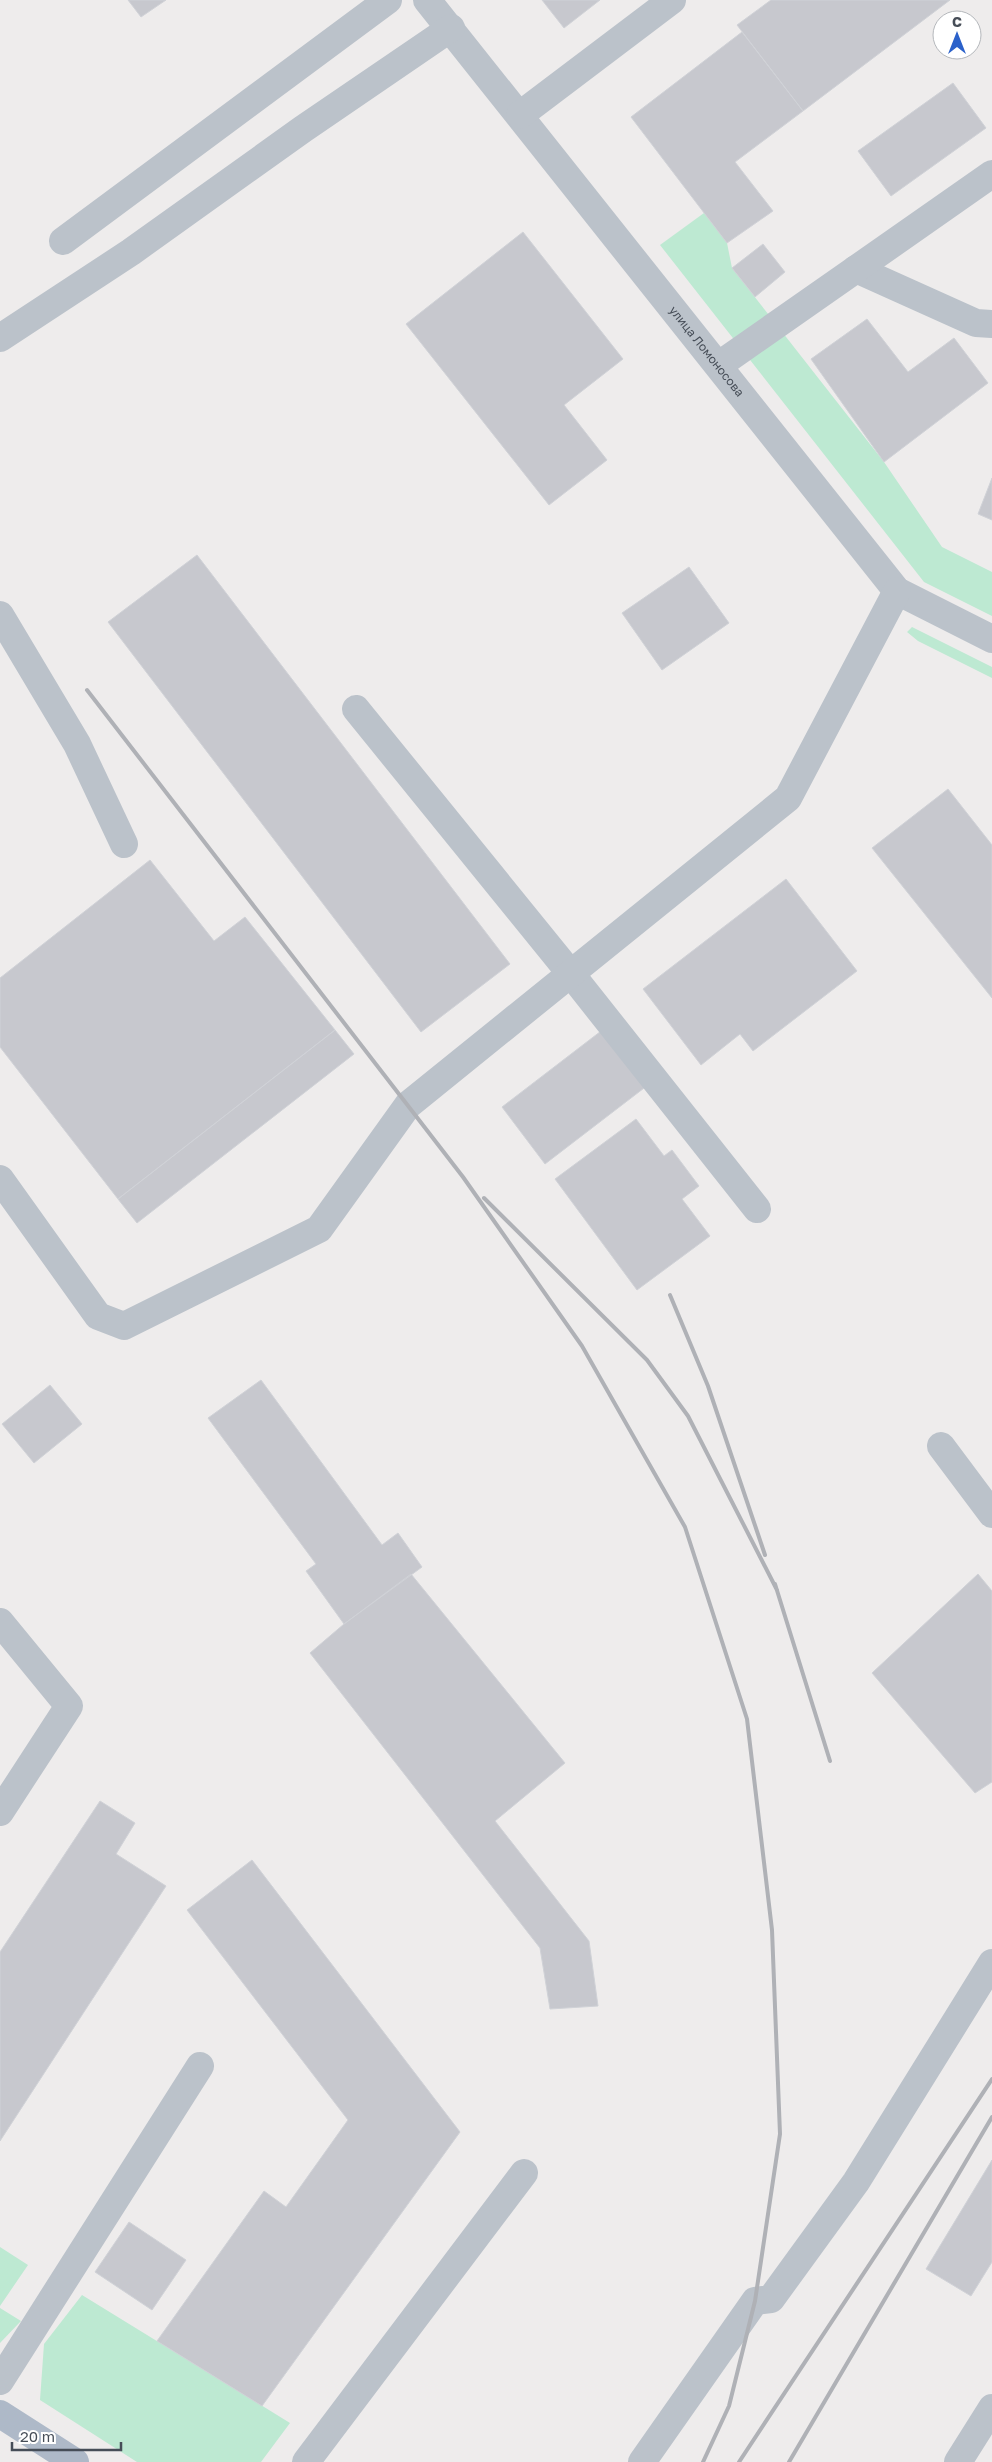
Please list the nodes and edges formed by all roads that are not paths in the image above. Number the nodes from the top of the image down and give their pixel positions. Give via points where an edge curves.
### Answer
1 (388, 0) edge
2 (426, 0) edge
3 (672, 0) edge
4 (451, 28) junction
5 (520, 115) junction
6 (992, 174) edge
7 (63, 241) dead end
8 (856, 269) junction
9 (992, 324) edge
10 (0, 338) edge
11 (719, 365) junction
12 (897, 591) junction
13 (0, 615) edge
14 (992, 639) edge
15 (356, 709) dead end
16 (124, 844) dead end
17 (571, 974) junction
18 (0, 1180) edge
19 (757, 1209) dead end
20 (940, 1446) dead end
21 (992, 1514) edge
22 (0, 1622) edge
23 (0, 1812) edge
24 (992, 1963) edge
25 (200, 2066) dead end
26 (524, 2173) dead end
27 (0, 2381) edge
28 (992, 2408) edge
29 (0, 2414) edge
30 (75, 2462) edge
31 (306, 2462) edge
32 (642, 2462) edge
33 (958, 2462) edge

1 - 7 street
2 - 4 street, улица Ломоносова
3 - 5 street
4 - 5 street, улица Ломоносова
4 - 10 street via 131,252
5 - 11 street, улица Ломоносова
6 - 8 street
8 - 9 street via 976,323
8 - 11 street
11 - 12 street, улица Ломоносова
12 - 14 street, улица Ломоносова
12 - 17 street via 788,798
13 - 16 street via 77,744
15 - 17 street
17 - 18 street via 408,1105 319,1229 124,1326 98,1316
17 - 19 street
20 - 21 street
22 - 23 street via 69,1706
24 - 32 street via 856,2182 771,2299 755,2301
25 - 27 street
26 - 31 street
28 - 33 street
29 - 30 main road

